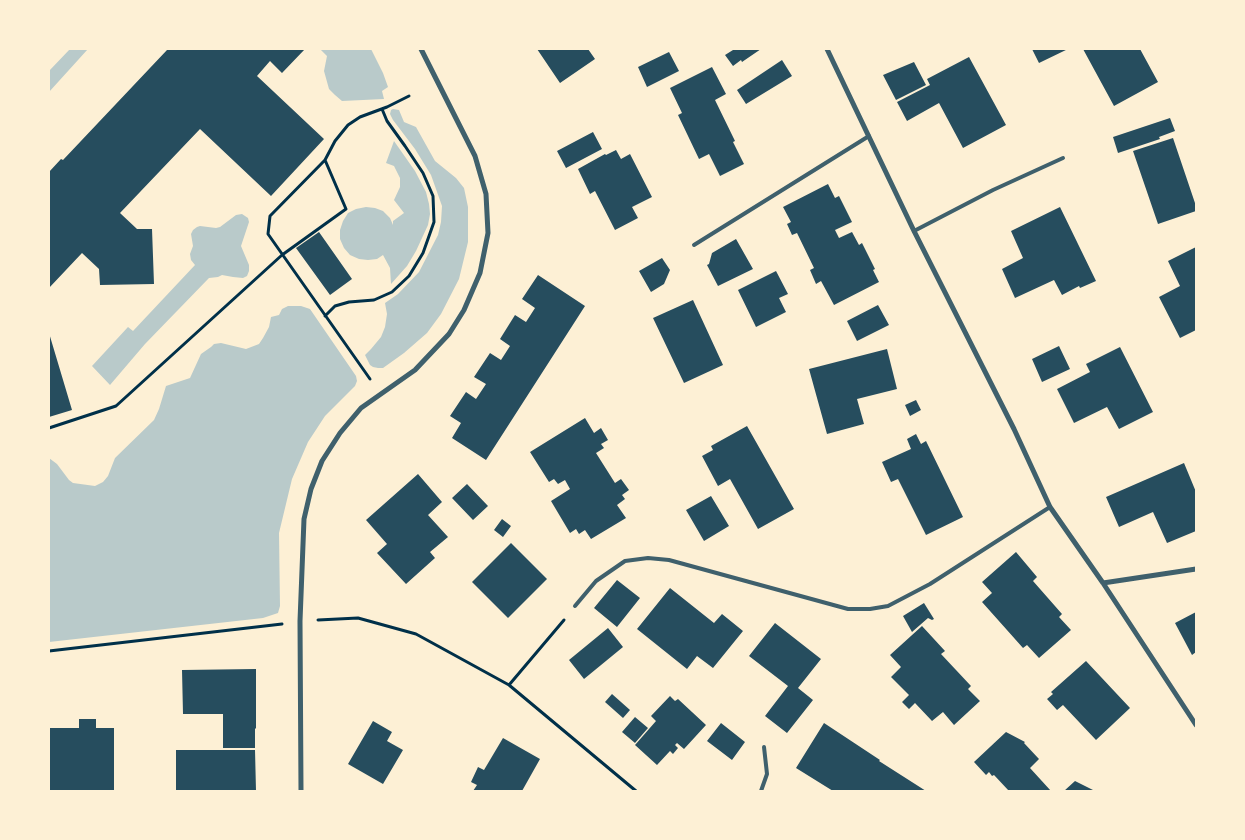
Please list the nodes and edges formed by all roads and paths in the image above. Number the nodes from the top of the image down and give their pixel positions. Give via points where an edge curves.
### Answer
1 (421, 49) edge
2 (827, 49) edge
3 (409, 96) dead end
4 (382, 109) junction
5 (869, 136) junction
6 (1063, 158) dead end
7 (325, 160) junction
8 (914, 230) junction
9 (694, 245) dead end
10 (282, 255) junction
11 (325, 316) junction
12 (380, 394) junction
13 (49, 428) edge
14 (1050, 507) junction
15 (1196, 569) edge
16 (1103, 582) junction
17 (575, 606) joint
18 (300, 622) junction
19 (49, 651) edge
20 (509, 686) junction
21 (1196, 725) edge
22 (764, 747) dead end
23 (301, 791) edge
24 (636, 791) edge
25 (761, 791) edge

1 - 12 street via 475,156 486,194 488,233 480,274 449,334 415,370
2 - 5 street
3 - 4 path
4 - 7 path via 348,125
4 - 11 path via 434,196 434,222 423,253 409,276 392,292 374,300 336,306
5 - 8 street
5 - 9 lane
6 - 8 lane
7 - 10 path via 270,216 268,234
7 - 10 path via 346,209
8 - 14 street
10 - 11 path
10 - 13 path via 116,406
11 - 12 path
12 - 18 street via 361,408 340,433 322,461 311,490 304,519
14 - 16 street
14 - 17 lane via 930,584 888,606 848,609 669,560 648,558 625,561 596,580
15 - 16 street
16 - 21 street
17 - 20 path
18 - 19 path
18 - 20 path via 358,618 416,634
18 - 23 street
20 - 24 path
22 - 25 lane via 767,774

